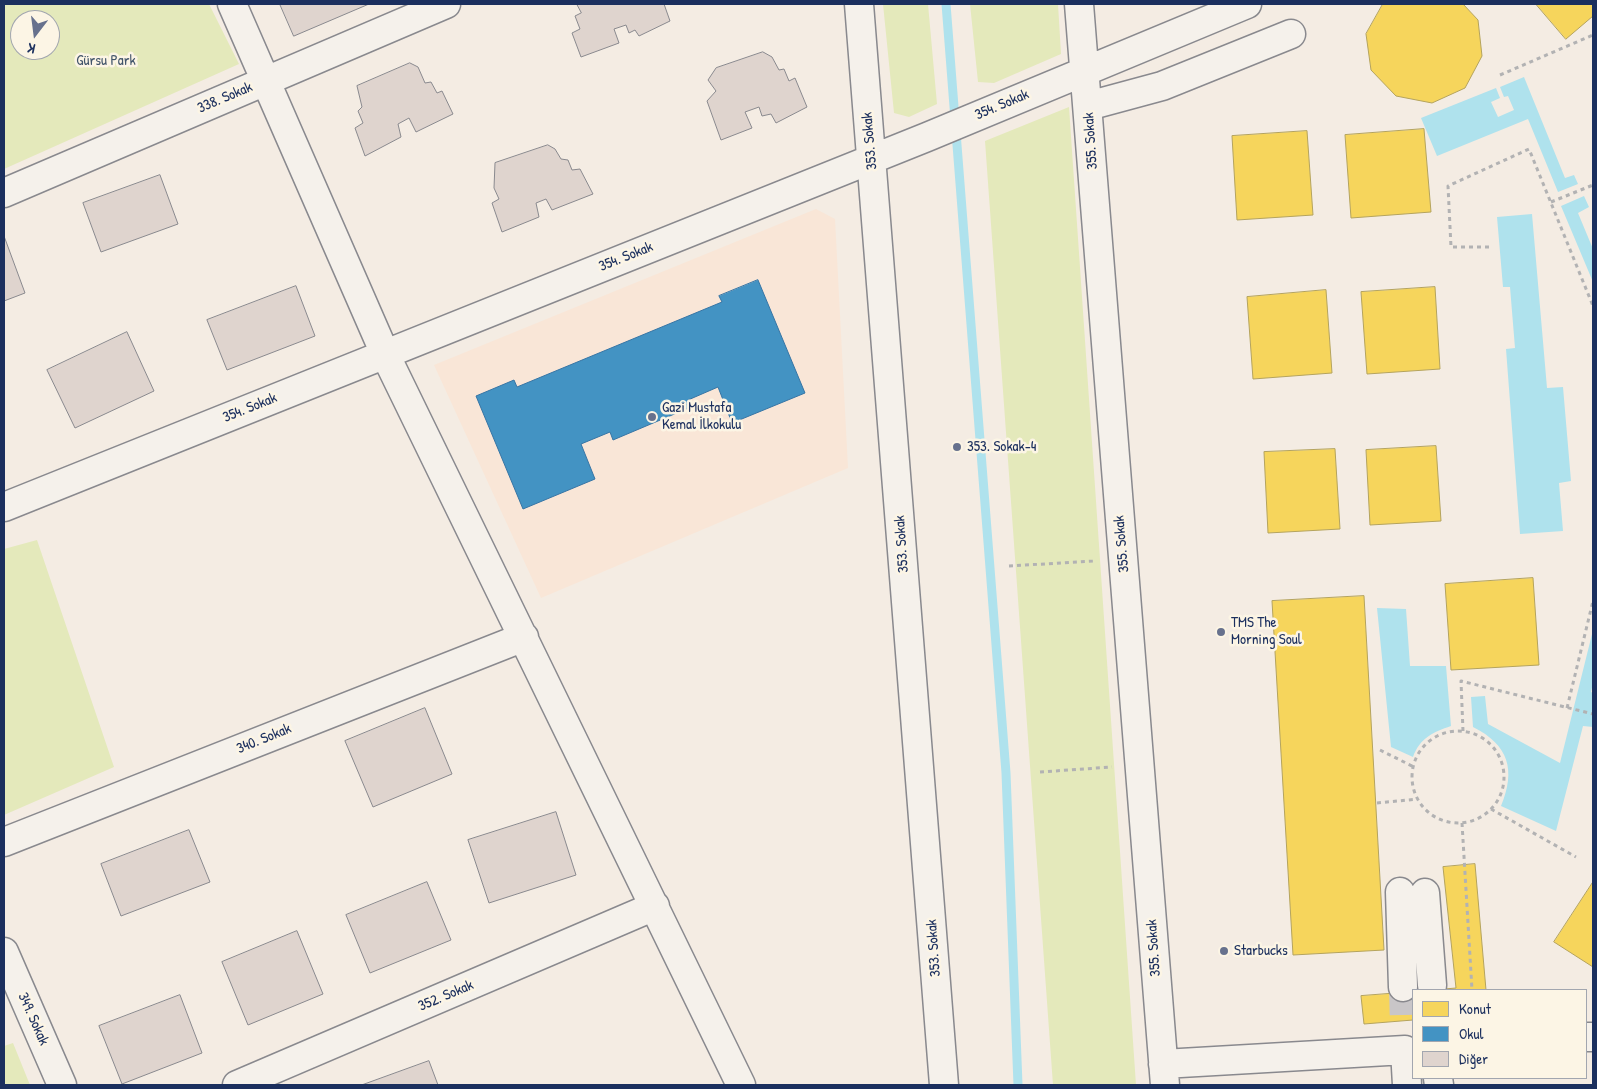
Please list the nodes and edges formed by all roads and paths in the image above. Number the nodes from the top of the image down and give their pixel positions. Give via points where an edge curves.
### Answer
1 (232, 4) edge
2 (446, 4) edge
3 (859, 4) edge
4 (1079, 4) edge
5 (1247, 4) edge
6 (1291, 34) dead end
7 (1593, 35) edge
8 (1085, 71) junction
9 (1500, 75) dead end
10 (267, 80) junction
11 (1088, 106) junction
12 (872, 158) junction
13 (1593, 185) edge
14 (4, 193) edge
15 (1551, 202) junction
16 (1489, 247) dead end
17 (1593, 306) edge
18 (385, 354) junction
19 (4, 507) edge
20 (1123, 560) junction
21 (1009, 566) dead end
22 (1593, 600) edge
23 (524, 637) junction
24 (1567, 708) junction
25 (1593, 714) edge
26 (1463, 732) junction
27 (1380, 750) dead end
28 (1140, 766) junction
29 (1414, 767) junction
30 (1040, 772) dead end
31 (1418, 799) junction
32 (1377, 803) dead end
33 (1491, 810) junction
34 (1462, 823) junction
35 (4, 842) edge
36 (1576, 858) dead end
37 (655, 906) junction
38 (4, 952) edge
39 (1432, 985) tunnel mouth
40 (1403, 987) tunnel mouth
41 (1472, 989) edge
42 (1408, 1042) edge
43 (1164, 1074) edge
44 (62, 1085) edge
45 (237, 1085) edge
46 (741, 1085) edge
47 (944, 1085) edge
48 (1407, 1085) edge

1 - 10 street
2 - 10 street, 338. Sokak
3 - 12 street, 353. Sokak
4 - 8 street, 355. Sokak
5 - 8 street, 354. Sokak
6 - 11 street via 1162,86
7 - 9 path
8 - 11 street, 355. Sokak
8 - 12 street, 354. Sokak
10 - 14 street, 338. Sokak
10 - 18 street
11 - 20 street, 355. Sokak
12 - 18 street, 354. Sokak
12 - 47 street, 353. Sokak
13 - 15 path
15 - 16 path via 1529,149 1448,186 1451,246
15 - 17 path
18 - 19 street, 354. Sokak
18 - 23 street
20 - 21 path
20 - 28 street, 355. Sokak
22 - 24 path
23 - 35 street, 340. Sokak
23 - 37 street
24 - 25 path
24 - 26 path via 1461,681
26 - 29 path via 1435,737 1424,746 1415,759
26 - 33 path via 1477,735 1489,743 1503,767 1500,797
27 - 29 path
28 - 30 path
28 - 43 street, 355. Sokak
29 - 31 path via 1414,790
31 - 32 path
31 - 34 path via 1432,815 1446,822
33 - 34 path via 1478,819
33 - 36 path
34 - 41 path
37 - 45 street, 352. Sokak
37 - 46 street
38 - 44 street, 349. Sokak
39 - 40 street via 1413,893
42 - 43 street
42 - 48 street

